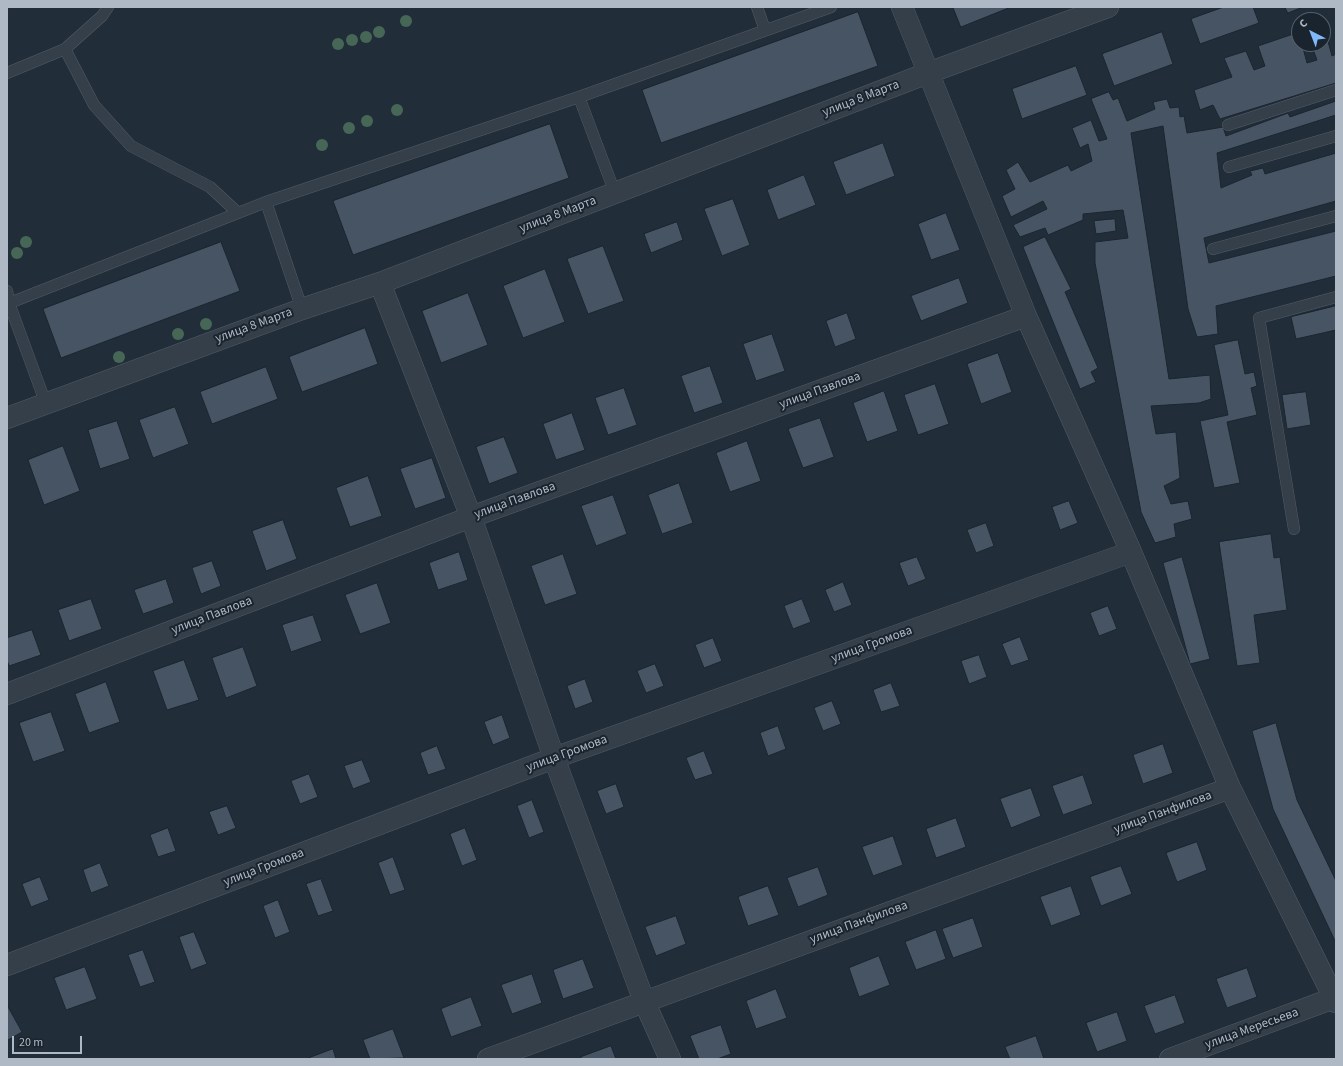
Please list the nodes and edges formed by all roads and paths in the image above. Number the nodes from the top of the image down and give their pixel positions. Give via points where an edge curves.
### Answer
1 (108, 7) edge
2 (757, 7) edge
3 (831, 7) edge
4 (902, 7) edge
5 (1108, 7) edge
6 (765, 30) junction
7 (65, 49) junction
8 (7, 73) edge
9 (928, 73) junction
10 (1336, 90) edge
11 (579, 97) junction
12 (1228, 125) dead end
13 (1336, 136) edge
14 (1229, 167) dead end
15 (615, 193) junction
16 (266, 202) junction
17 (238, 213) junction
18 (1336, 216) edge
19 (1213, 249) dead end
20 (380, 283) junction
21 (7, 291) edge
22 (1336, 296) edge
23 (8, 303) edge
24 (302, 309) junction
25 (1026, 316) junction
26 (46, 404) junction
27 (7, 418) edge
28 (471, 517) junction
29 (1294, 529) dead end
30 (1131, 552) junction
31 (7, 694) edge
32 (554, 758) junction
33 (1230, 788) junction
34 (7, 965) edge
35 (1335, 1000) edge
36 (644, 1001) junction
37 (488, 1059) edge
38 (670, 1059) edge
39 (1170, 1059) edge

1 - 7 lane via 102,16
2 - 6 lane
3 - 6 lane
4 - 9 street
5 - 9 street, улица 8 Марта
6 - 11 lane
7 - 8 lane
7 - 17 lane via 94,105 131,146 210,187
9 - 15 street, улица 8 Марта
9 - 25 street
10 - 12 lane
11 - 15 lane
11 - 16 lane
13 - 14 lane
15 - 20 street, улица 8 Марта
16 - 17 lane
16 - 24 lane
17 - 23 lane
18 - 19 lane
20 - 24 street, улица 8 Марта
20 - 28 street
21 - 23 lane
22 - 29 lane via 1259,318
23 - 26 lane
24 - 26 street, улица 8 Марта
25 - 28 street, улица Павлова
25 - 30 street
26 - 27 street, улица 8 Марта
28 - 31 street, улица Павлова
28 - 32 street
30 - 32 street, улица Громова
30 - 33 street
32 - 34 street, улица Громова
32 - 36 street
33 - 35 street
33 - 36 street, улица Панфилова
35 - 39 street, улица Мересьева
36 - 37 street, улица Панфилова
36 - 38 street

